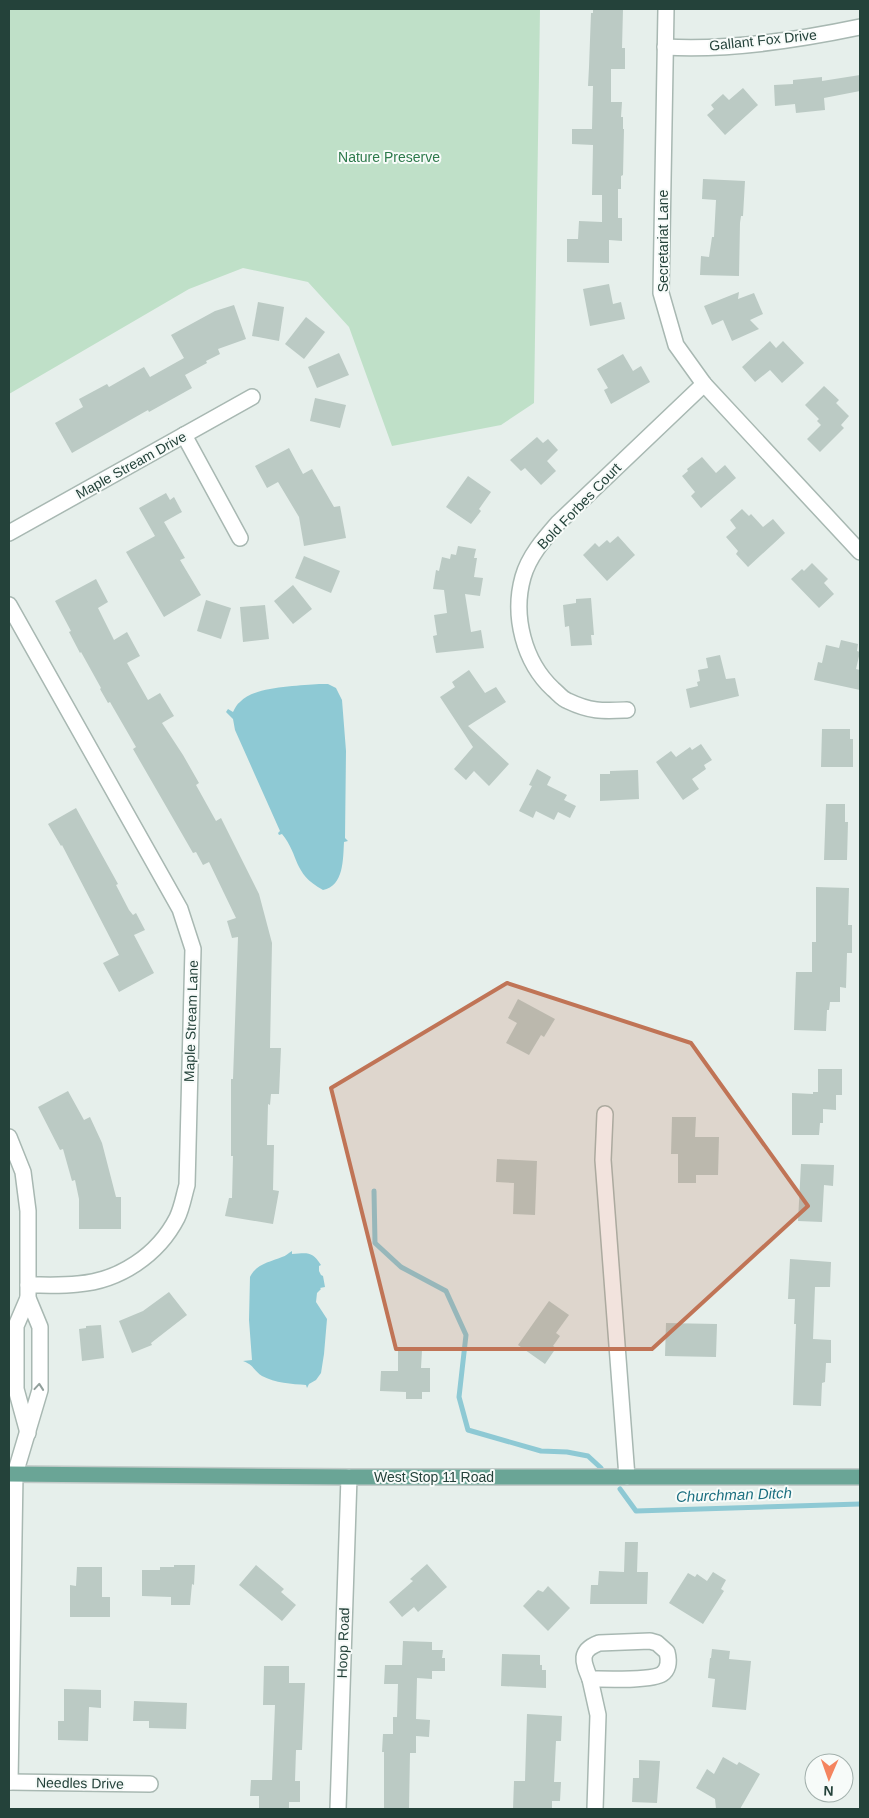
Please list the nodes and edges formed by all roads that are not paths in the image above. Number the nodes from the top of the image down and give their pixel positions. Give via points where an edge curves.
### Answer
1 (666, 9) edge
2 (860, 27) edge
3 (665, 46) junction
4 (704, 384) junction
5 (252, 397) dead end
6 (184, 435) junction
7 (9, 534) edge
8 (240, 538) dead end
9 (860, 552) edge
10 (9, 605) edge
11 (627, 710) dead end
12 (606, 1114) dead end
13 (9, 1137) edge
14 (28, 1292) junction
15 (28, 1434) junction
16 (12, 1474) edge
17 (349, 1477) junction
18 (627, 1477) junction
19 (860, 1477) edge
20 (590, 1679) junction
21 (10, 1782) edge
22 (150, 1784) dead end
23 (338, 1809) edge
24 (595, 1809) edge

1 - 3 street, Secretariat Lane
2 - 3 street, Gallant Fox Drive via 745,45
3 - 4 street, Secretariat Lane via 661,293 676,345
4 - 9 street, Secretariat Lane
4 - 11 street, Bold Forbes Court via 558,523 537,547 523,577 519,610 524,642 542,679 566,701 596,711
5 - 6 street, Maple Stream Drive
6 - 7 street, Maple Stream Drive
6 - 8 street
10 - 14 street, Maple Stream Lane via 180,909 193,949 187,1185 177,1217 160,1242 143,1258 110,1278
12 - 18 street via 603,1160
13 - 14 street via 23,1172 28,1211
15 -> 14 street via 40,1390 40,1327
14 - 15 street via 16,1326 16,1389
15 - 16 street
16 - 17 main road, West Stop 11 Road
16 - 21 street
17 - 18 main road, West Stop 11 Road
17 - 23 street, Hoop Road
18 - 19 main road, West Stop 11 Road
20 - 20 street via 583,1659 592,1645 650,1641 668,1652 666,1668 655,1677
20 - 24 street via 598,1715
21 - 22 street, Needles Drive

